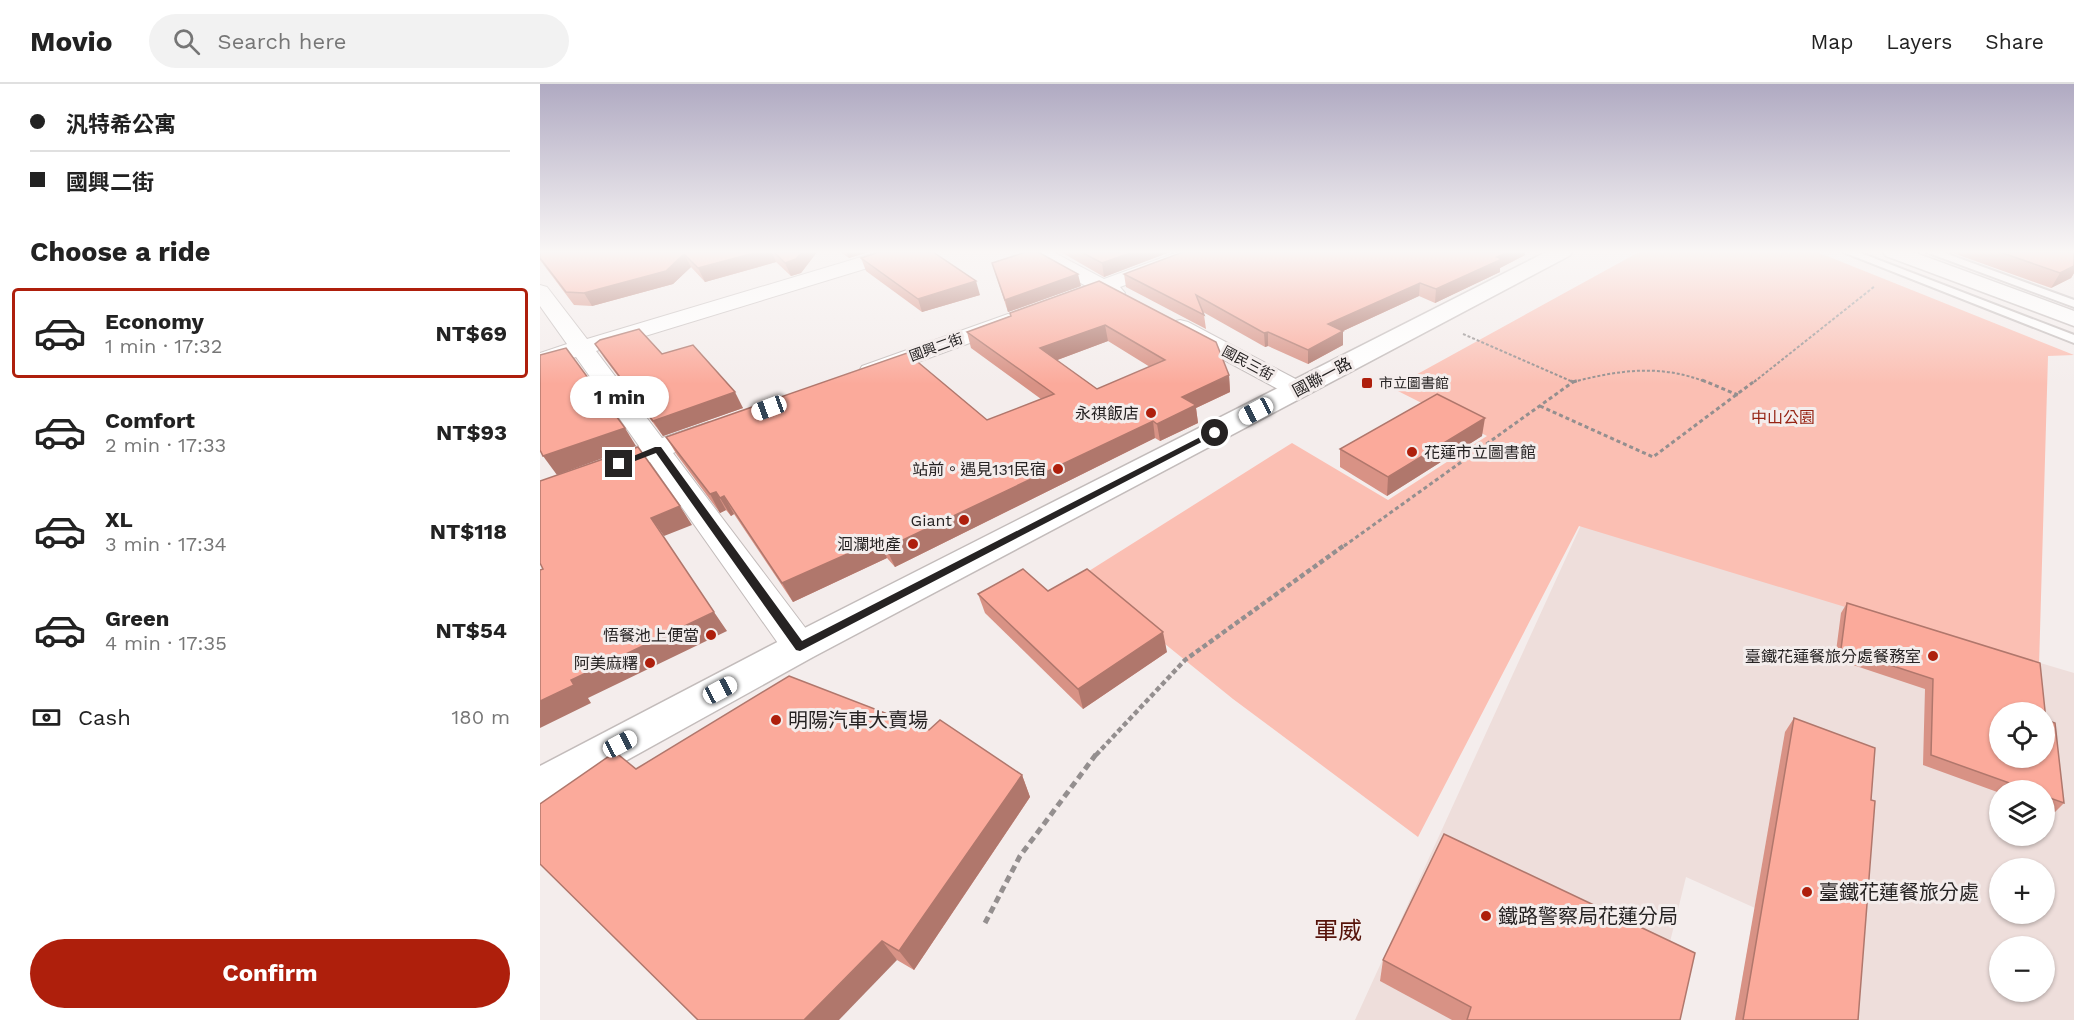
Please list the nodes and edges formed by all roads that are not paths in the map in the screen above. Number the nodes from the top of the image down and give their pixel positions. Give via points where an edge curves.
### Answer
1 (544, 296) edge
2 (707, 296) edge
3 (738, 296) edge
4 (1077, 296) edge
5 (1121, 296) edge
6 (1478, 296) edge
7 (1961, 296) edge
8 (2009, 296) edge
9 (2051, 296) edge
10 (1134, 303) edge
11 (2074, 304) edge
12 (1165, 319) edge
13 (2074, 320) edge
14 (540, 339) edge
15 (577, 339) junction
16 (2074, 339) edge
17 (540, 360) edge
18 (847, 380) edge
19 (1298, 390) junction
20 (736, 421) edge
21 (658, 449) junction
22 (540, 493) edge
23 (800, 647) junction
24 (540, 787) edge

1 - 15 street
2 - 15 street
3 - 15 street
4 - 18 street, 國興二街
5 - 10 street
6 - 19 street, 國聯一路
7 - 16 lane
8 - 13 street
9 - 11 lane
12 - 19 street, 國民三街
14 - 15 street
15 - 17 street
15 - 21 street
19 - 23 street, 國聯一路
20 - 21 street
21 - 22 street
21 - 23 street
23 - 24 street, 國聯一路

